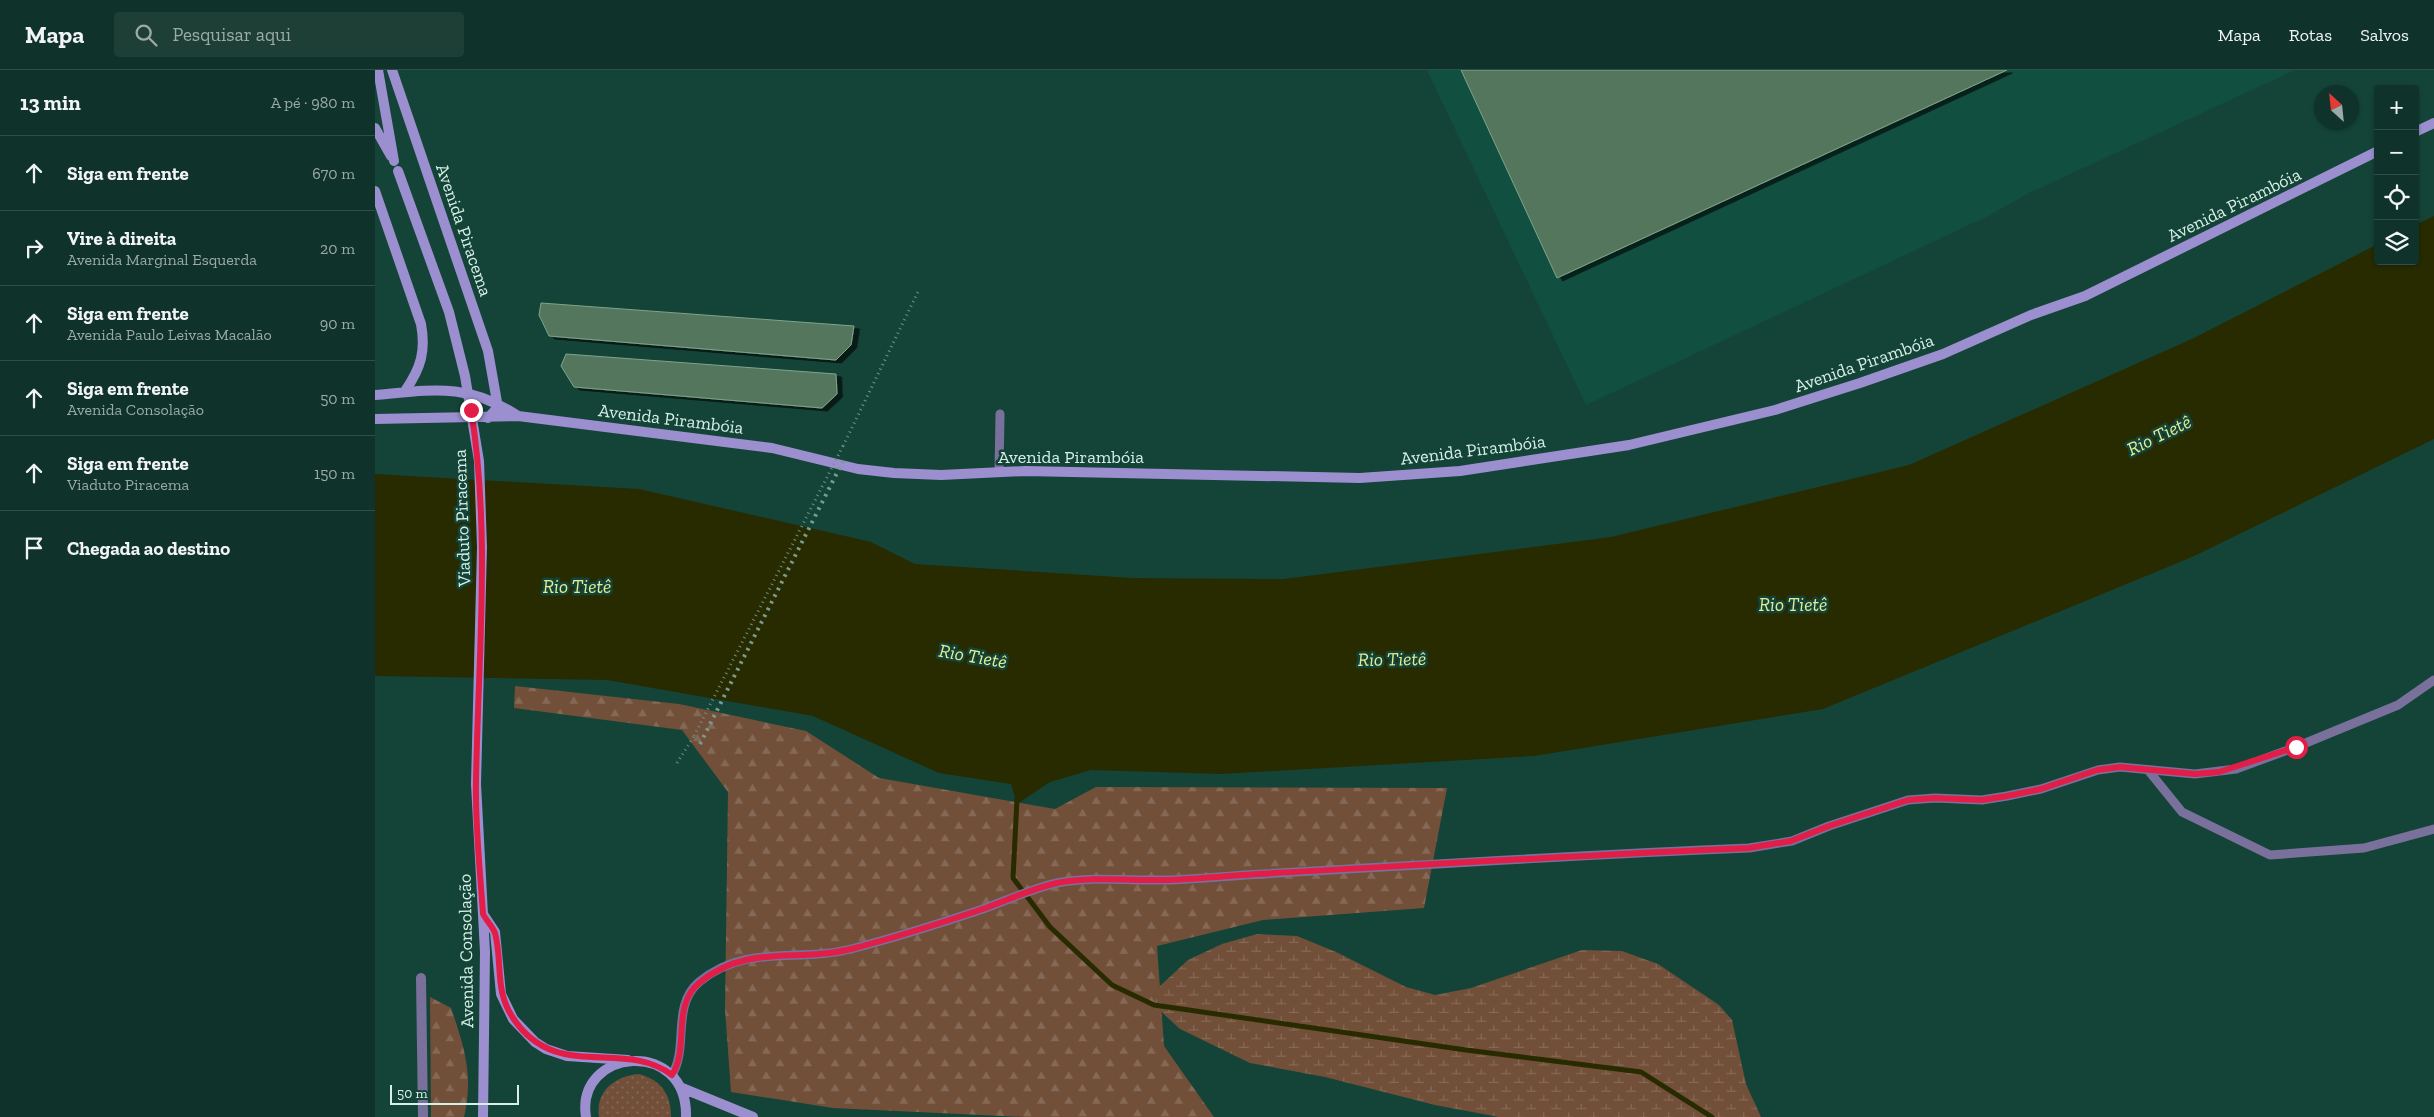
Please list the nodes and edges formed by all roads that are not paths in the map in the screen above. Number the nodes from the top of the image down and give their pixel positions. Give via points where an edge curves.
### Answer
1 (378, 70) edge
2 (392, 70) edge
3 (2434, 123) edge
4 (375, 128) edge
5 (2419, 130) edge
6 (2374, 153) edge
7 (394, 160) junction
8 (375, 191) edge
9 (405, 391) junction
10 (375, 395) edge
11 (497, 402) junction
12 (1000, 414) dead end
13 (518, 416) junction
14 (488, 418) junction
15 (375, 419) edge
16 (999, 472) junction
17 (2434, 680) edge
18 (2148, 770) junction
19 (476, 784) joint
20 (2434, 829) edge
21 (483, 914) junction
22 (421, 978) dead end
23 (627, 1060) junction
24 (672, 1075) junction
25 (681, 1088) junction
26 (584, 1114) edge
27 (423, 1117) edge
28 (483, 1117) edge
29 (686, 1117) edge
30 (753, 1117) edge

1 - 7 main road
2 - 11 main road, Avenida Piracema via 488,351
3 - 5 main road
4 - 7 main road
6 - 16 main road, Avenida Pirambóia via 2085,296 2031,315 1943,354 1775,410 1629,445 1459,471 1360,478
7 - 19 main road, Viaduto Piracema, bridge via 449,312 465,376 479,461 482,547
8 - 9 main road via 421,324 421,365
9 - 10 main road, Avenida Pirambóia
9 - 11 main road, Avenida Pirambóia via 462,392
11 - 13 main road, Avenida Pirambóia
11 - 14 main road via 496,409
12 - 16 lane
13 - 14 main road, Avenida Pirambóia
13 - 16 main road, Avenida Pirambóia via 772,448 895,473
14 - 15 main road, Avenida Pirambóia
17 - 18 lane via 2398,705 2237,768 2195,774
18 - 20 lane via 2182,812 2270,855 2364,848
18 - 24 lane via 2120,767 2097,770 2041,789 1982,800 1908,800 1791,841 1749,848 1169,880 1060,882 850,950 823,955 748,957 719,968 696,985 683,1008 679,1064
19 - 21 main road, Avenida Consolação
21 - 23 main road via 495,932 501,994 513,1019 530,1037 546,1049 567,1056
21 - 28 main road, Avenida Consolação
22 - 27 street
23 - 24 main road via 644,1060 659,1065
23 - 26 main road via 611,1066 597,1077 588,1091
24 - 25 main road
25 - 29 main road
25 - 30 main road

